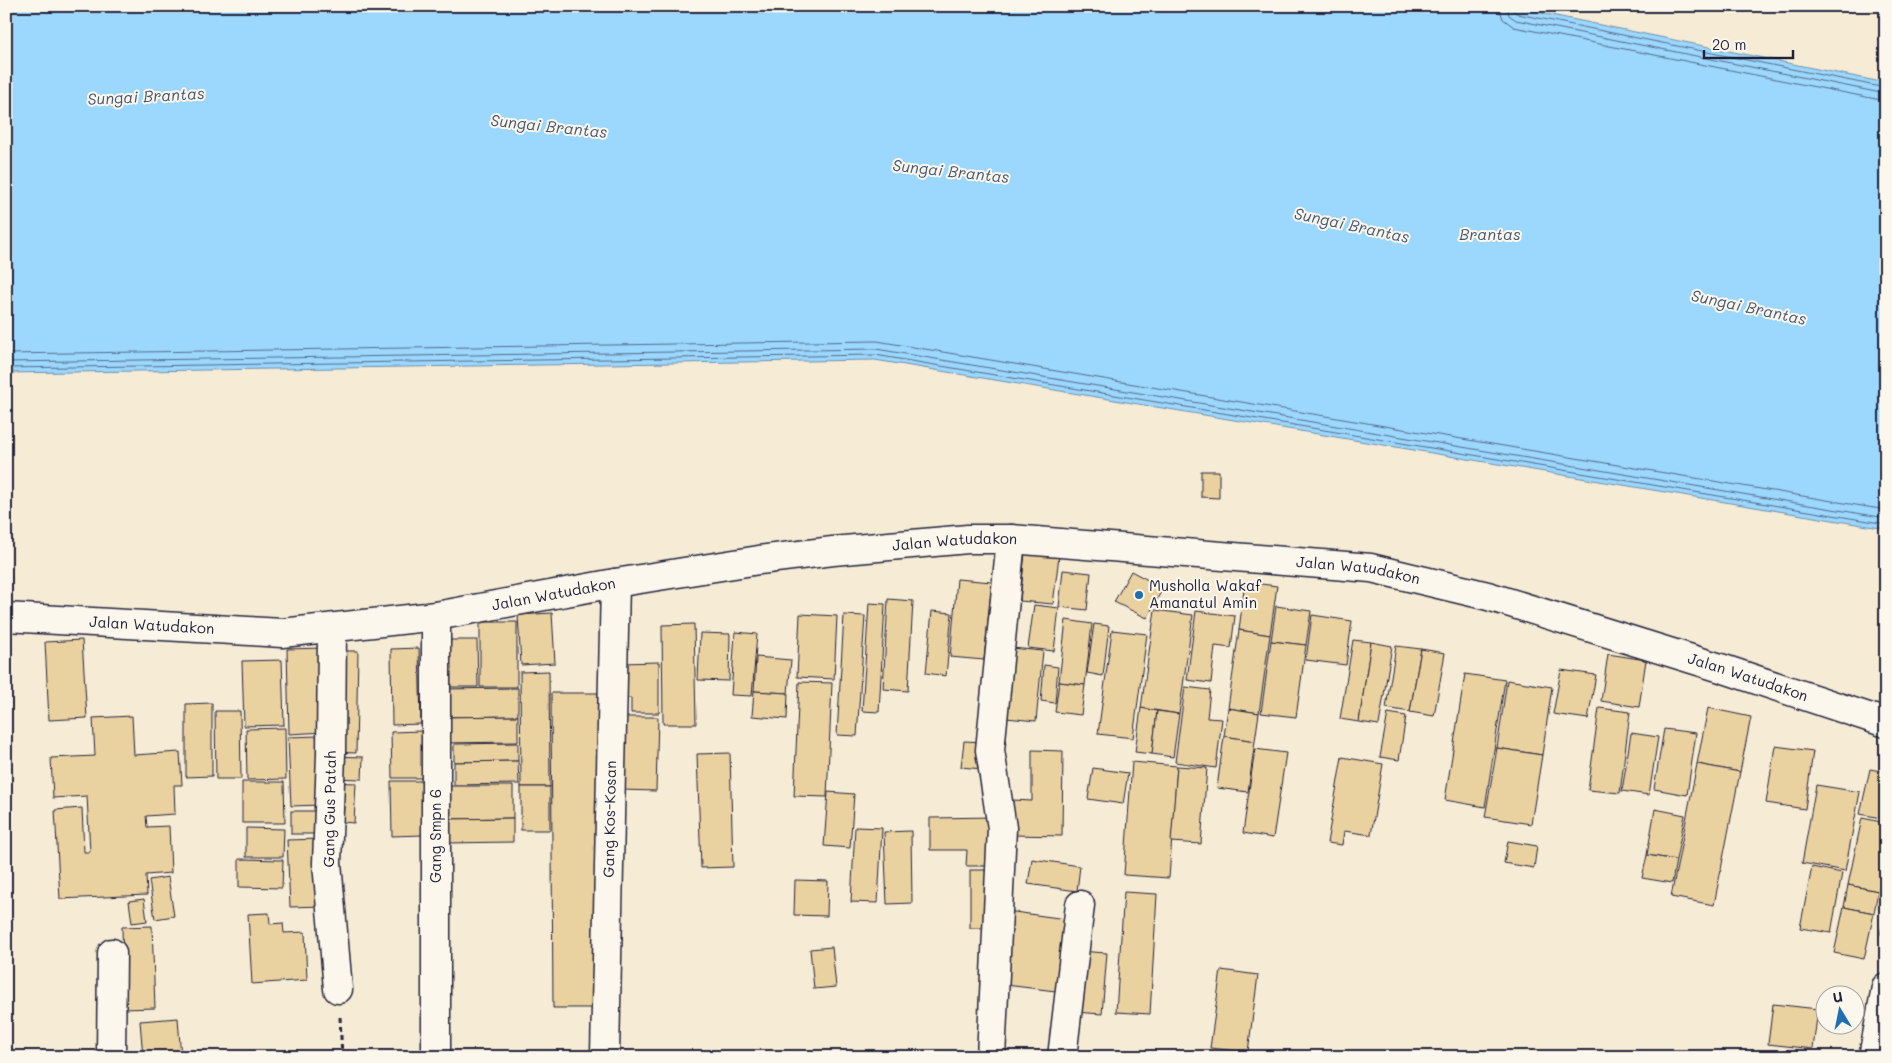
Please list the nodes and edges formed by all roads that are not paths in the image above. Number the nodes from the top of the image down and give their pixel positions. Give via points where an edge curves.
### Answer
1 (1012, 539) junction
2 (615, 583) junction
3 (436, 616) junction
4 (6, 617) edge
5 (332, 629) junction
6 (1886, 723) edge
7 (1080, 904) dead end
8 (112, 953) dead end
9 (1886, 986) edge
10 (338, 989) road end
11 (605, 1054) dead end
12 (111, 1057) edge
13 (436, 1057) edge
14 (991, 1057) edge
15 (1062, 1057) edge
16 (1873, 1057) edge

1 - 2 street, Jalan Watudakon via 968,539 833,551
1 - 6 street, Jalan Watudakon via 1372,568 1488,596
1 - 14 street via 990,750 1002,828
2 - 3 street, Jalan Watudakon
2 - 11 street, Gang Kos-Kosan
3 - 5 street, Jalan Watudakon
3 - 13 street, Gang Smpn 6
4 - 5 street, Jalan Watudakon via 282,633
5 - 10 street, Gang Gus Patah via 328,863
7 - 15 street
8 - 12 street
9 - 16 street

